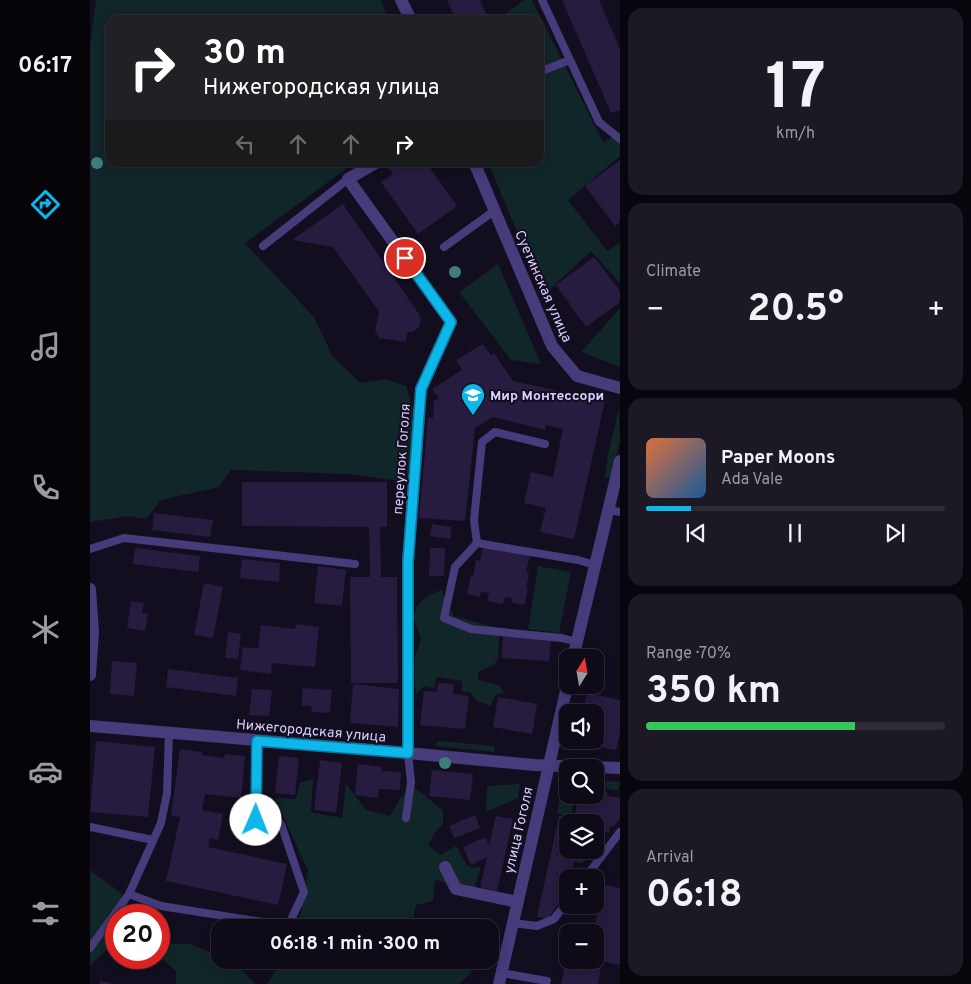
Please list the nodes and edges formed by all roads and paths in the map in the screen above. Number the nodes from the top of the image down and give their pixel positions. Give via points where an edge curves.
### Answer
1 (402, 0) edge
2 (542, 0) edge
3 (409, 15) edge
4 (570, 60) junction
5 (544, 70) edge
6 (620, 139) edge
7 (368, 167) edge
8 (476, 167) edge
9 (348, 179) junction
10 (494, 211) junction
11 (262, 246) dead end
12 (444, 247) dead end
13 (620, 388) edge
14 (545, 444) dead end
15 (620, 460) edge
16 (614, 511) edge
17 (477, 543) junction
18 (90, 549) edge
19 (355, 564) dead end
20 (595, 565) junction
21 (90, 589) edge
22 (577, 642) junction
23 (575, 649) edge
24 (90, 675) edge
25 (565, 694) edge
26 (90, 726) edge
27 (169, 734) junction
28 (257, 741) junction
29 (408, 753) junction
30 (548, 766) junction
31 (620, 768) edge
32 (406, 818) dead end
33 (90, 827) edge
34 (620, 832) edge
35 (153, 840) junction
36 (445, 867) dead end
37 (592, 869) edge
38 (129, 894) junction
39 (518, 902) junction
40 (559, 913) edge
41 (513, 923) junction
42 (90, 948) edge
43 (501, 978) edge
44 (547, 981) dead end

1 - 3 street
2 - 4 lane
4 - 5 lane
4 - 6 lane via 599,122
7 - 9 street
8 - 10 street, Суетинская улица
9 - 11 lane
9 - 29 street, переулок Гоголя via 451,322 421,389 408,562
10 - 12 lane
10 - 13 street, Суетинская улица via 552,346 577,376
14 - 17 lane via 495,432 482,442 474,520
15 - 16 street
16 - 20 street
17 - 20 lane
17 - 22 lane via 455,567 444,618 471,629
18 - 19 lane via 124,538
20 - 22 street
21 - 24 street via 93,632
22 - 23 street
25 - 30 street, улица Гоголя
26 - 27 street, Нижегородская улица
27 - 28 street, Нижегородская улица
27 - 35 lane via 167,792 161,823
28 - 29 street, Нижегородская улица
28 - 38 lane via 256,820 282,824 304,892 288,926 161,906
29 - 30 street, Нижегородская улица
29 - 32 lane via 411,782
30 - 31 street, Нижегородская улица
30 - 39 street, улица Гоголя
33 - 35 lane
34 - 37 lane
35 - 38 lane
36 - 39 street via 456,889
38 - 42 lane
39 - 41 street, улица Гоголя
40 - 41 lane via 554,919 537,926
41 - 43 street, улица Гоголя
43 - 44 lane

